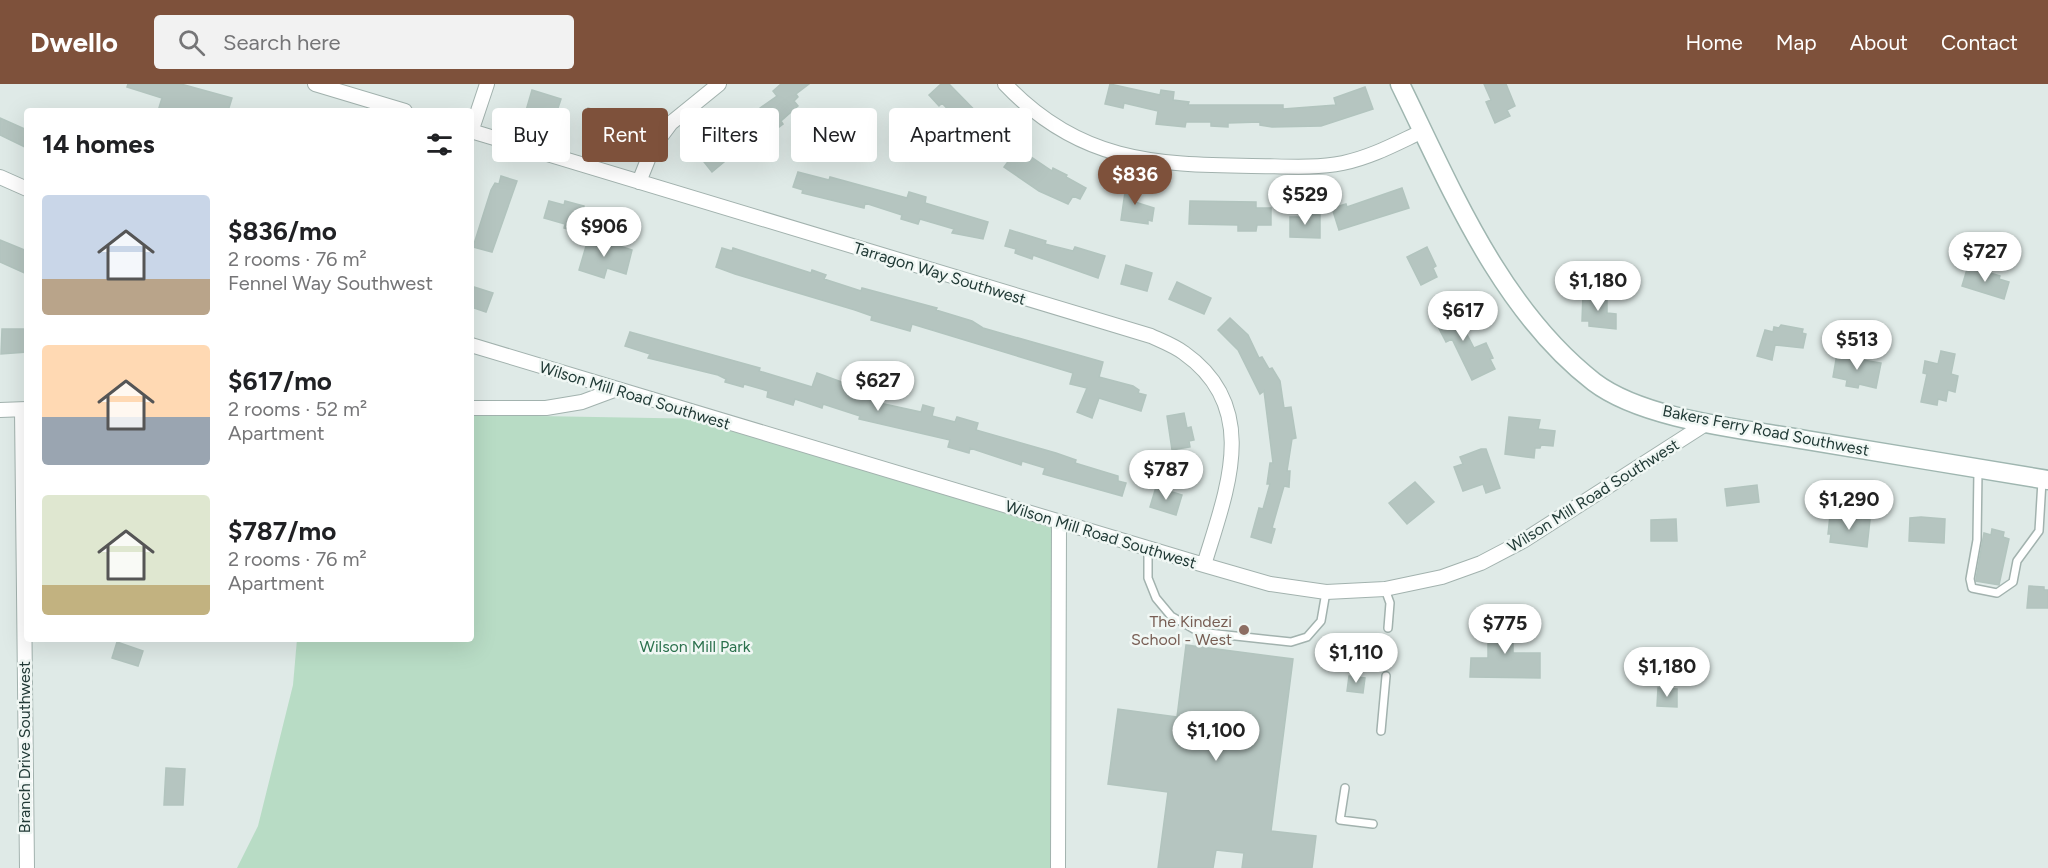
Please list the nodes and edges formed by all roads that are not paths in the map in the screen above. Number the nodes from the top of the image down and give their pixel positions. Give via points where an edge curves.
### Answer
1 (315, 84) edge
2 (486, 84) edge
3 (719, 84) edge
4 (1005, 84) edge
5 (1400, 84) edge
6 (395, 108) edge
7 (474, 122) edge
8 (1423, 131) junction
9 (474, 132) edge
10 (0, 177) edge
11 (639, 182) junction
12 (24, 188) edge
13 (474, 346) edge
14 (617, 389) junction
15 (474, 408) edge
16 (0, 410) edge
17 (24, 410) edge
18 (1707, 423) junction
19 (1978, 468) junction
20 (2045, 479) edge
21 (1059, 522) junction
22 (1148, 548) junction
23 (1204, 565) junction
24 (1385, 589) junction
25 (1326, 592) junction
26 (1388, 628) dead end
27 (26, 642) edge
28 (1386, 676) dead end
29 (1381, 731) dead end
30 (1345, 788) dead end
31 (1373, 824) dead end
32 (27, 868) edge
33 (1058, 868) edge

1 - 6 street
2 - 7 street
3 - 11 street via 671,123 653,147
4 - 8 street via 1065,132 1111,152 1177,165 1342,163 1373,154
5 - 8 street, Bakers Ferry Road Southwest
8 - 18 street, Bakers Ferry Road Southwest via 1485,250 1553,345 1614,395 1636,405
9 - 11 street, Tarragon Way Southwest
10 - 12 street
11 - 23 street, Tarragon Way Southwest via 1151,336 1184,352 1219,391 1229,413 1233,437 1231,474
13 - 14 street, Wilson Mill Road Southwest
14 - 15 street via 582,402 546,408
14 - 21 street, Wilson Mill Road Southwest
16 - 17 street
18 - 19 street, Bakers Ferry Road Southwest
18 - 24 street, Wilson Mill Road Southwest via 1502,552 1442,577
19 - 20 street, Bakers Ferry Road Southwest
19 - 20 lane via 1977,540 1970,579 1972,588 1997,593 2013,582 2017,561 2039,531
21 - 22 street, Wilson Mill Road Southwest
21 - 33 street
22 - 23 street, Wilson Mill Road Southwest
22 - 25 lane via 1148,578 1156,598 1171,616 1199,632 1291,642 1307,637 1321,621
23 - 25 street, Wilson Mill Road Southwest via 1270,584
24 - 25 street, Wilson Mill Road Southwest
24 - 26 lane via 1390,603
27 - 32 street, Branch Drive Southwest
28 - 29 lane
30 - 31 lane via 1340,820

